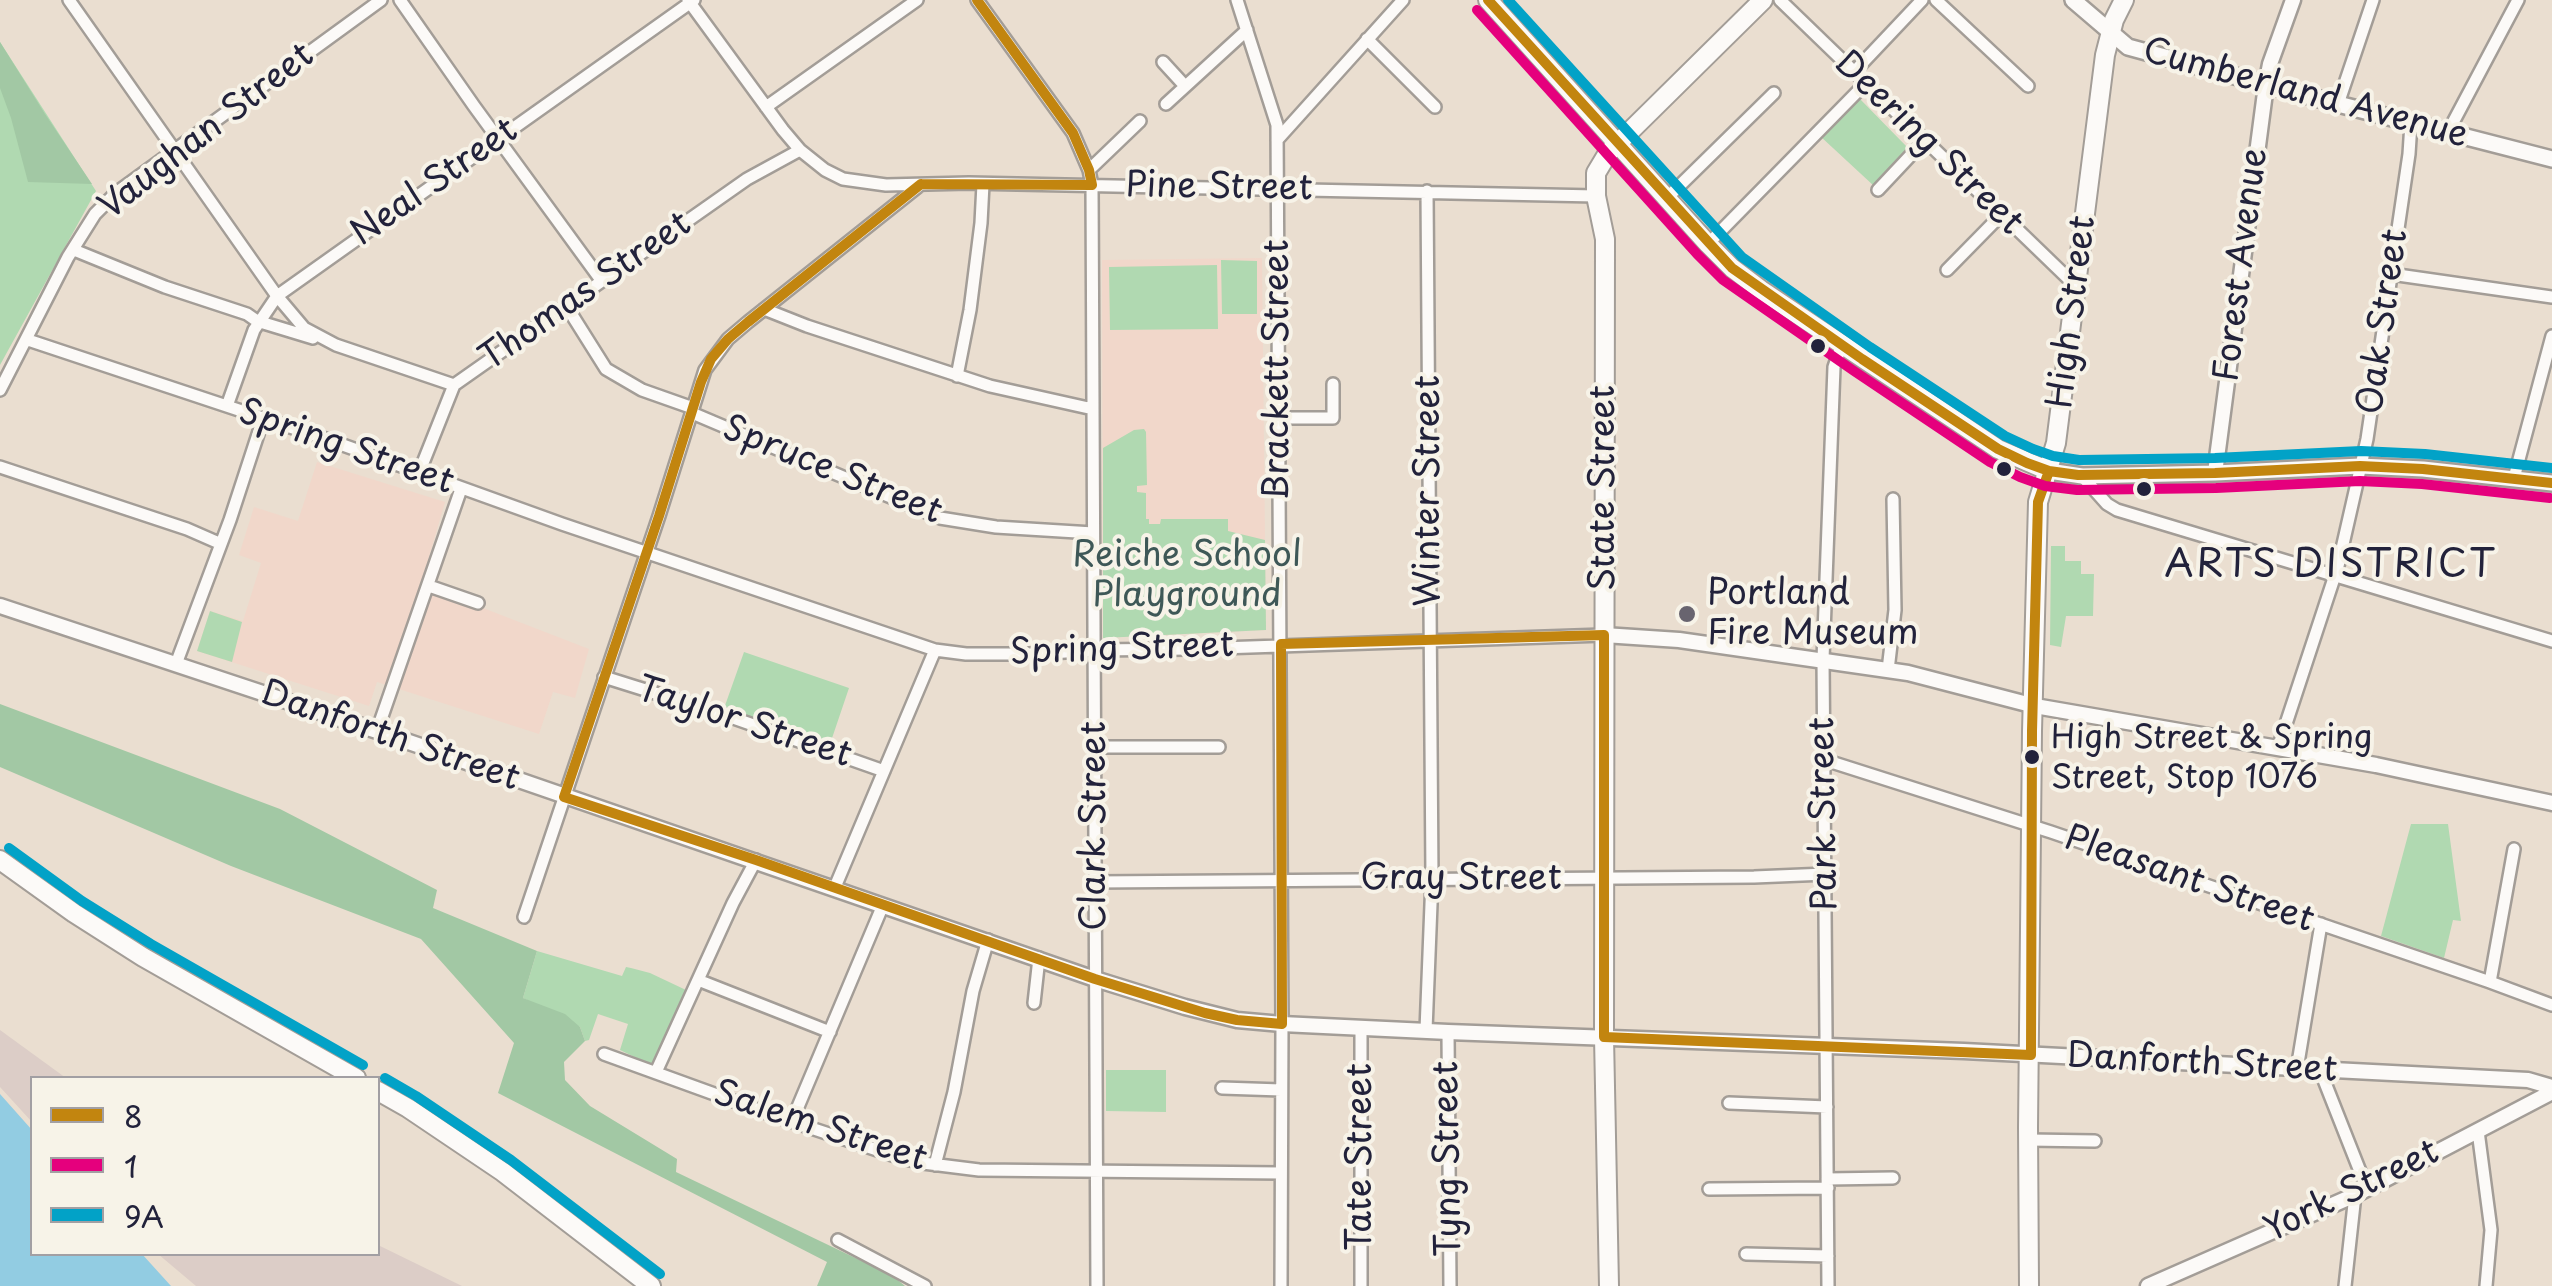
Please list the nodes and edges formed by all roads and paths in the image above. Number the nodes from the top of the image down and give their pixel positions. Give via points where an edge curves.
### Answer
1 (381, 0) edge
2 (400, 0) edge
3 (917, 0) edge
4 (977, 0) edge
5 (1237, 0) edge
6 (1403, 0) edge
7 (1488, 0) edge
8 (1763, 0) edge
9 (1780, 0) edge
10 (1922, 0) edge
11 (1936, 0) edge
12 (2073, 0) edge
13 (2124, 0) edge
14 (2293, 0) edge
15 (2373, 0) edge
16 (2518, 0) edge
17 (72, 1) edge
18 (690, 1) edge
19 (1247, 30) junction
20 (2111, 33) junction
21 (1367, 39) junction
22 (1164, 62) dead end
23 (1853, 73) junction
24 (1865, 84) junction
25 (1185, 86) junction
26 (2028, 86) dead end
27 (2266, 86) junction
28 (1774, 92) dead end
29 (1166, 104) dead end
30 (2338, 104) junction
31 (1435, 106) dead end
32 (766, 107) junction
33 (1140, 121) dead end
34 (2411, 123) junction
35 (2448, 132) junction
36 (498, 138) junction
37 (1277, 140) junction
38 (1925, 140) junction
39 (1618, 144) junction
40 (174, 150) junction
41 (800, 150) junction
42 (2552, 158) edge
43 (1090, 170) junction
44 (921, 184) junction
45 (983, 184) junction
46 (1092, 186) junction
47 (1277, 190) junction
48 (1878, 190) dead end
49 (1427, 191) junction
50 (1596, 196) junction
51 (1667, 198) junction
52 (2001, 214) junction
53 (1708, 244) junction
54 (74, 250) junction
55 (1947, 270) dead end
56 (2391, 274) junction
57 (601, 280) junction
58 (2077, 287) junction
59 (277, 296) junction
60 (2552, 297) edge
61 (567, 307) junction
62 (764, 310) junction
63 (258, 321) junction
64 (2552, 336) edge
65 (28, 340) junction
66 (1842, 344) junction
67 (336, 345) junction
68 (957, 376) junction
69 (454, 384) junction
70 (1333, 384) dead end
71 (0, 390) edge
72 (226, 406) junction
73 (1093, 408) junction
74 (692, 410) junction
75 (1278, 418) junction
76 (264, 419) junction
77 (2360, 466) junction
78 (0, 467) edge
79 (2049, 471) junction
80 (419, 473) junction
81 (2215, 474) junction
82 (2082, 476) junction
83 (2514, 478) junction
84 (2552, 483) edge
85 (461, 489) junction
86 (1893, 499) dead end
87 (1093, 533) junction
88 (219, 543) junction
89 (647, 551) junction
90 (2334, 576) junction
91 (429, 586) junction
92 (478, 603) dead end
93 (0, 606) edge
94 (1604, 634) junction
95 (1429, 639) junction
96 (2552, 641) edge
97 (1280, 644) junction
98 (935, 650) junction
99 (1094, 650) junction
100 (1823, 659) junction
101 (176, 664) junction
102 (1888, 670) junction
103 (604, 677) junction
104 (2034, 706) junction
105 (378, 731) junction
106 (1094, 747) junction
107 (1219, 747) dead end
108 (2278, 748) junction
109 (1824, 760) junction
110 (884, 770) junction
111 (564, 797) junction
112 (2552, 803) edge
113 (2032, 826) junction
114 (2514, 849) dead end
115 (0, 860) edge
116 (756, 860) junction
117 (1826, 874) junction
118 (1432, 878) junction
119 (1604, 878) junction
120 (1280, 881) junction
121 (1095, 882) junction
122 (835, 888) junction
123 (883, 904) junction
124 (524, 916) dead end
125 (2321, 924) junction
126 (988, 940) junction
127 (1039, 958) junction
128 (1095, 979) junction
129 (698, 980) junction
130 (2490, 982) junction
131 (1034, 1003) dead end
132 (2552, 1005) edge
133 (1282, 1024) junction
134 (1361, 1027) junction
135 (1426, 1030) junction
136 (830, 1032) junction
137 (1448, 1032) junction
138 (1604, 1037) junction
139 (1827, 1046) junction
140 (604, 1054) dead end
141 (2031, 1055) junction
142 (2298, 1068) junction
143 (2320, 1070) junction
144 (656, 1072) junction
145 (352, 1076) edge
146 (1222, 1088) dead end
147 (2552, 1089) edge
148 (1281, 1090) junction
149 (380, 1092) edge
150 (1729, 1103) dead end
151 (1827, 1107) junction
152 (792, 1121) junction
153 (2478, 1131) junction
154 (2028, 1140) junction
155 (2095, 1141) dead end
156 (936, 1166) junction
157 (1096, 1170) junction
158 (1281, 1173) junction
159 (1894, 1178) dead end
160 (1828, 1183) junction
161 (1709, 1189) dead end
162 (2361, 1192) junction
163 (838, 1240) dead end
164 (1746, 1254) dead end
165 (1828, 1256) junction
166 (651, 1286) edge
167 (925, 1286) edge
168 (1097, 1286) edge
169 (1281, 1286) edge
170 (1361, 1286) edge
171 (1450, 1286) edge
172 (1609, 1286) edge
173 (1828, 1286) edge
174 (2030, 1286) edge
175 (2148, 1286) edge
176 (2345, 1286) edge
177 (2486, 1286) edge

1 - 40 street, Vaughan Street
2 - 36 street
3 - 32 street
4 - 43 street, Clark Street via 1073,132
5 - 19 street, Brackett Street
6 - 21 street
7 - 39 main road
8 - 39 main road, State Street
9 - 23 street, Deering Street
10 - 23 street
11 - 26 street
12 - 20 main road, Cumberland Avenue
13 - 20 main road, High Street
14 - 27 street, Forest Avenue
15 - 30 street
16 - 35 street
17 - 40 street
18 - 32 street, Pine Street
18 - 36 street, Neal Street
19 - 25 street
19 - 37 street, Brackett Street
20 - 27 main road, Cumberland Avenue via 2128,47
20 - 58 main road, High Street
21 - 31 street
21 - 37 street
22 - 25 street
23 - 24 street, Deering Street
24 - 38 street, Deering Street
24 - 53 street
25 - 29 street
27 - 30 main road, Cumberland Avenue
27 - 81 street, Forest Avenue
28 - 51 street
30 - 34 main road, Cumberland Avenue
32 - 41 street, Pine Street
33 - 43 street
34 - 35 main road, Cumberland Avenue
34 - 56 street, Oak Street
35 - 42 main road, Cumberland Avenue
36 - 57 street
36 - 59 street, Neal Street
37 - 47 street, Brackett Street
38 - 48 street
38 - 52 street, Deering Street
39 - 50 main road, State Street via 1596,173
39 - 51 main road
40 - 54 street, Vaughan Street via 95,214
40 - 59 street
41 - 44 street, Pine Street via 843,179
41 - 57 street, Thomas Street
43 - 46 street, Clark Street
44 - 45 street, Pine Street
44 - 62 street
45 - 46 street, Pine Street
45 - 68 street
46 - 47 street, Pine Street
46 - 73 street, Clark Street
47 - 49 street, Pine Street
47 - 75 street, Brackett Street
49 - 50 street, Pine Street
49 - 95 street, Winter Street
50 - 94 main road, State Street via 1605,239
51 - 53 main road
52 - 55 street
52 - 58 street, Deering Street
53 - 66 main road via 1747,280
54 - 63 street
54 - 65 street, Vaughan Street
56 - 60 street
56 - 77 street, Oak Street
57 - 61 street, Thomas Street
58 - 79 main road, High Street
59 - 63 street, Neal Street
59 - 67 street via 304,328
61 - 69 street, Thomas Street
61 - 74 street, Spruce Street via 606,368
62 - 68 street
62 - 74 street via 711,359
63 - 67 street
63 - 72 street, Neal Street
64 - 83 street
65 - 71 street, Vaughan Street
65 - 72 street, Spring Street
66 - 79 main road via 1998,448
66 - 100 street, Park Street via 1834,368
67 - 69 street
68 - 73 street
69 - 80 street, Thomas Street
70 - 75 street via 1333,418
72 - 76 street, Spring Street
73 - 87 street, Clark Street
74 - 87 street, Spruce Street via 940,518
74 - 89 street
75 - 97 street, Brackett Street
76 - 80 street, Spring Street
76 - 88 street
77 - 81 main road
77 - 83 main road
77 - 90 street, Oak Street
78 - 88 street
79 - 82 main road
79 - 104 main road, High Street via 2038,502
80 - 85 street, Spring Street
81 - 82 main road
82 - 90 street via 2117,510
83 - 84 main road
85 - 89 street, Spring Street
85 - 91 street
86 - 102 street via 1895,610
87 - 99 street, Clark Street
88 - 101 street
89 - 98 street, Spring Street
89 - 103 street
90 - 96 street
90 - 108 street, Oak Street
91 - 92 street
91 - 105 street
93 - 101 street, Danforth Street
94 - 95 street, Spring Street
94 - 100 street, Spring Street
94 - 119 main road, State Street
95 - 97 street, Spring Street
95 - 118 street, Winter Street
97 - 99 street, Spring Street
97 - 120 street, Brackett Street
98 - 99 street, Spring Street
98 - 110 street
99 - 106 street, Clark Street
100 - 102 street, Spring Street
100 - 109 street, Park Street
101 - 105 street, Danforth Street
102 - 104 street, Spring Street
103 - 110 street, Taylor Street
103 - 111 street
104 - 108 street, Spring Street
104 - 113 main road, High Street
105 - 111 street, Danforth Street
106 - 107 street
106 - 121 street, Clark Street
108 - 112 street, Spring Street
109 - 113 street, Pleasant Street
109 - 117 street, Park Street
110 - 122 street
111 - 116 street, Danforth Street
111 - 124 street
113 - 125 street, Pleasant Street
113 - 141 main road, High Street
114 - 130 street
115 - 145 main road via 143,957
116 - 122 street, Danforth Street
116 - 129 street
117 - 119 street, Gray Street
117 - 139 street, Park Street
118 - 119 street, Gray Street
118 - 120 street, Gray Street
118 - 135 street, Winter Street
119 - 138 main road, State Street
120 - 121 street, Gray Street
120 - 133 street, Brackett Street
121 - 128 street, Clark Street
122 - 123 street, Danforth Street
123 - 126 street, Danforth Street
123 - 136 street
125 - 130 street, Pleasant Street
125 - 142 street
126 - 127 street, Danforth Street
126 - 156 street
127 - 128 street, Danforth Street
127 - 131 street
128 - 133 street, Danforth Street via 1206,1013
128 - 157 street, Clark Street
129 - 136 street
129 - 144 street
130 - 132 street, Pleasant Street
133 - 134 street, Danforth Street
133 - 148 street, Brackett Street
134 - 135 street, Danforth Street
134 - 170 street, Tate Street
135 - 137 street, Danforth Street
136 - 152 street
137 - 138 street, Danforth Street
137 - 171 street, Tyng Street
138 - 139 street, Danforth Street
138 - 172 main road, State Street
139 - 141 street, Danforth Street
139 - 151 street, Park Street
140 - 144 street, Salem Street
141 - 142 street, Danforth Street
141 - 154 main road, High Street
142 - 143 street, Danforth Street
143 - 147 street, Danforth Street via 2528,1080
143 - 162 street
144 - 152 street, Salem Street
146 - 148 street
147 - 153 street, York Street
148 - 158 street, Brackett Street
149 - 166 main road via 492,1164
150 - 151 street
151 - 160 street, Park Street
152 - 156 street, Salem Street
153 - 162 street, York Street
153 - 177 street via 2491,1230
154 - 155 street
154 - 174 main road, High Street
156 - 157 street, Salem Street
157 - 158 street, Salem Street
157 - 168 street, Clark Street
158 - 169 street, Brackett Street
159 - 160 street
160 - 161 street
160 - 165 street, Park Street
162 - 175 street, York Street
162 - 176 street
163 - 167 street
164 - 165 street
165 - 173 street, Park Street

